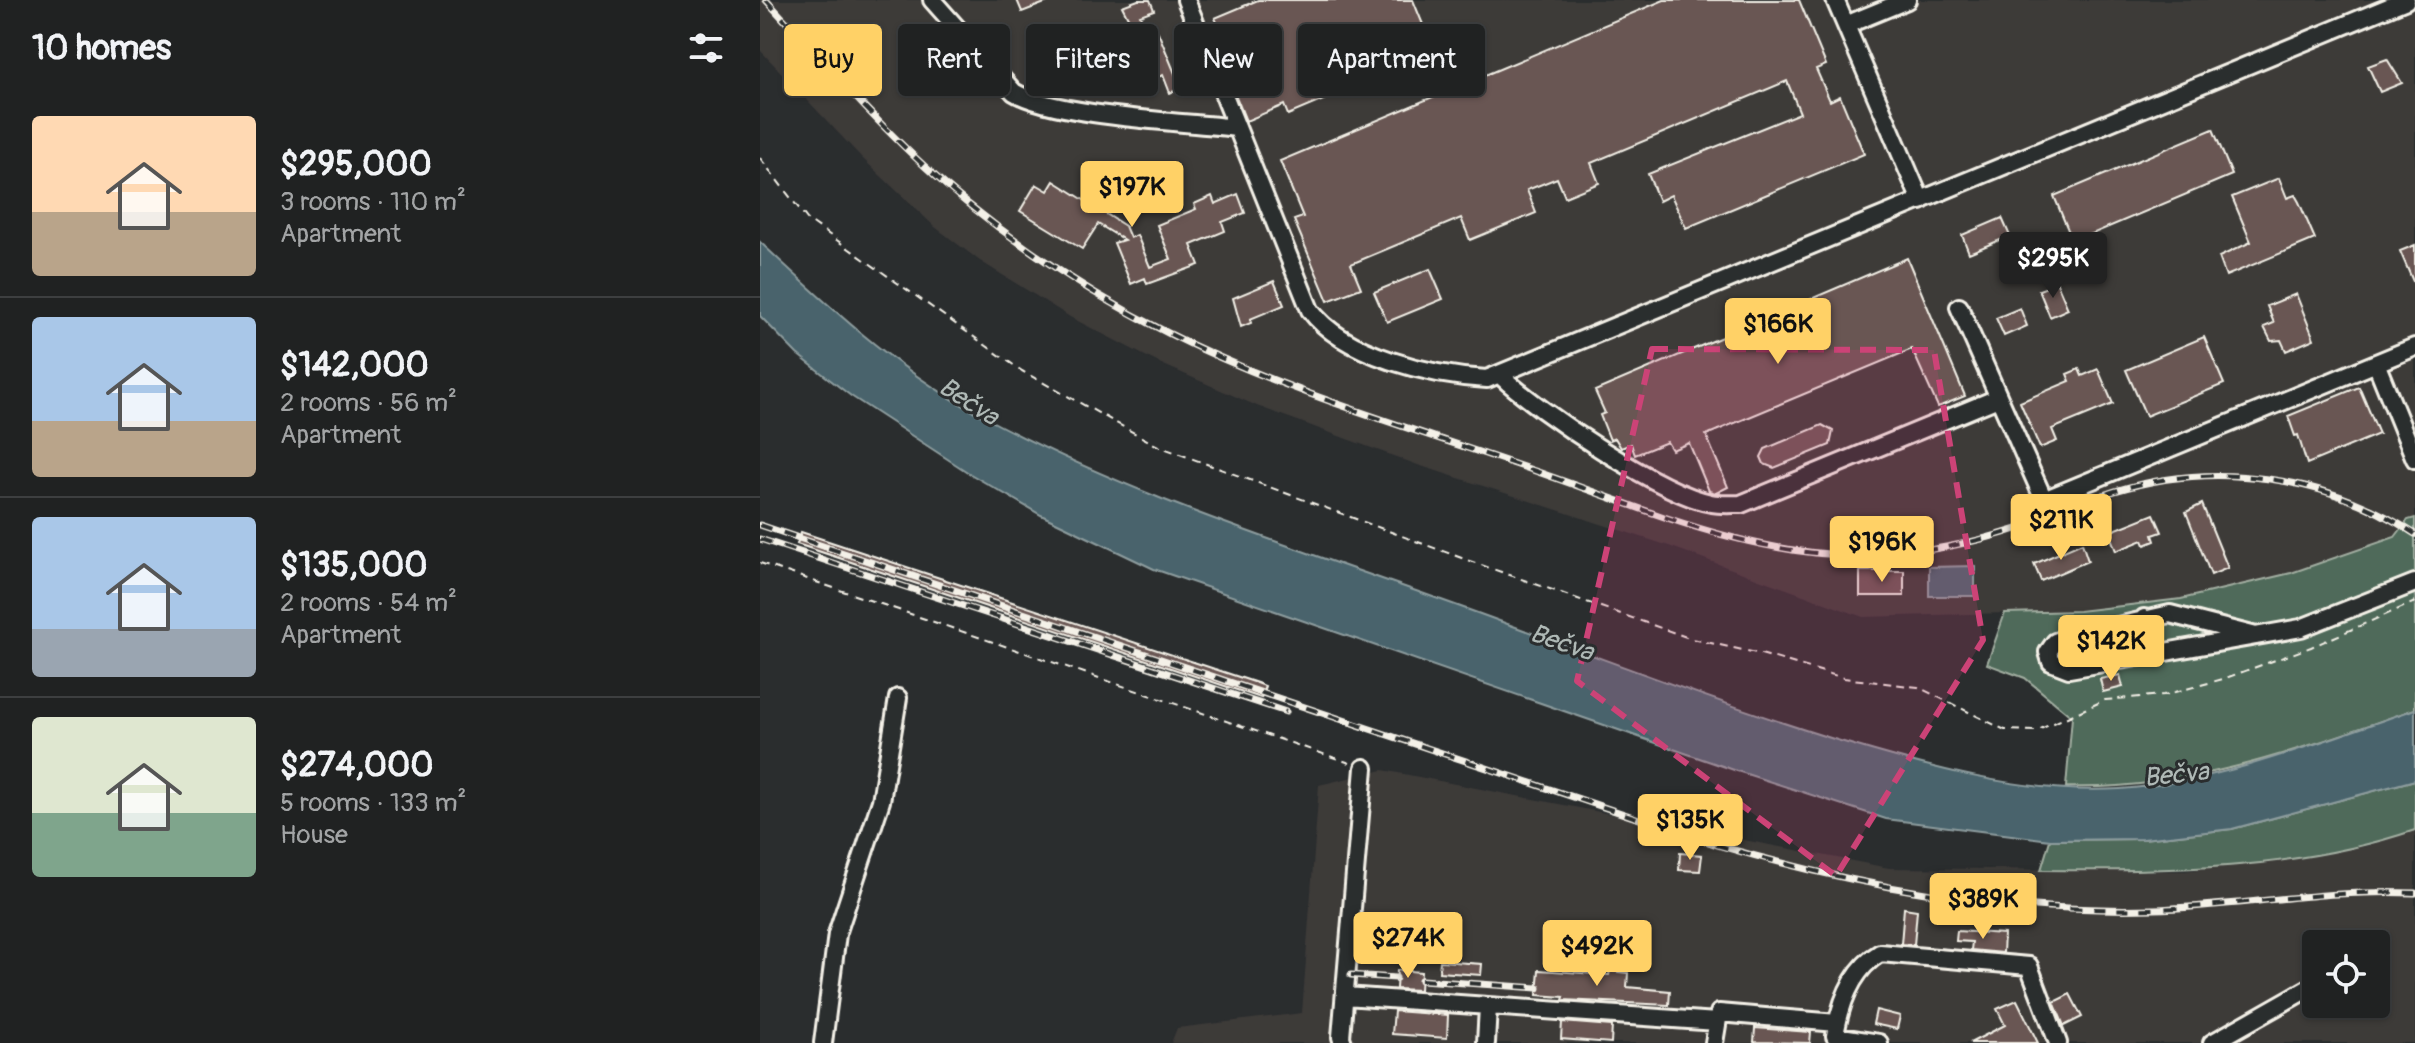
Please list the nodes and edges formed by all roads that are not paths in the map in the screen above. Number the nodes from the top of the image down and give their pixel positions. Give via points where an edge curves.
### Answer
1 (932, 0) edge
2 (1186, 0) edge
3 (1835, 0) edge
4 (1907, 0) edge
5 (2406, 0) edge
6 (1846, 25) junction
7 (1237, 128) junction
8 (1921, 201) junction
9 (1959, 307) dead end
10 (2415, 347) edge
11 (2376, 363) junction
12 (1501, 376) junction
13 (1998, 398) junction
14 (2415, 459) edge
15 (2415, 583) edge
16 (2144, 618) junction
17 (2256, 636) junction
18 (2151, 655) junction
19 (898, 698) dead end
20 (1364, 768) road end
21 (2302, 992) edge
22 (1345, 996) junction
23 (1488, 1007) junction
24 (1717, 1022) junction
25 (1837, 1023) junction
26 (2223, 1040) edge
27 (823, 1043) edge
28 (1343, 1043) edge
29 (1486, 1043) edge
30 (1714, 1043) edge
31 (1879, 1043) edge
32 (2058, 1043) edge

1 - 7 lane via 1014,92 1027,99
2 - 7 lane
3 - 6 lane
4 - 6 lane
5 - 8 lane
6 - 8 lane
7 - 12 lane via 1310,310 1323,327 1421,369 1460,378
8 - 12 lane
9 - 13 lane
10 - 11 lane
11 - 13 lane via 2044,500
11 - 14 lane
12 - 13 lane via 1523,397 1643,473 1692,498 1725,505 1741,504
15 - 17 lane via 2332,618
16 - 17 lane via 2183,616
16 - 18 lane
16 - 18 lane via 2055,642 2049,657 2056,666 2069,669
17 - 18 lane
19 - 27 lane via 881,801 837,934
20 - 22 lane
21 - 26 lane
22 - 23 lane
22 - 28 lane
23 - 24 lane
23 - 29 lane
24 - 25 lane via 1719,1013
24 - 30 lane
25 - 31 lane via 1835,1036
25 - 32 lane via 1851,983 1880,953 2021,963 2035,974

